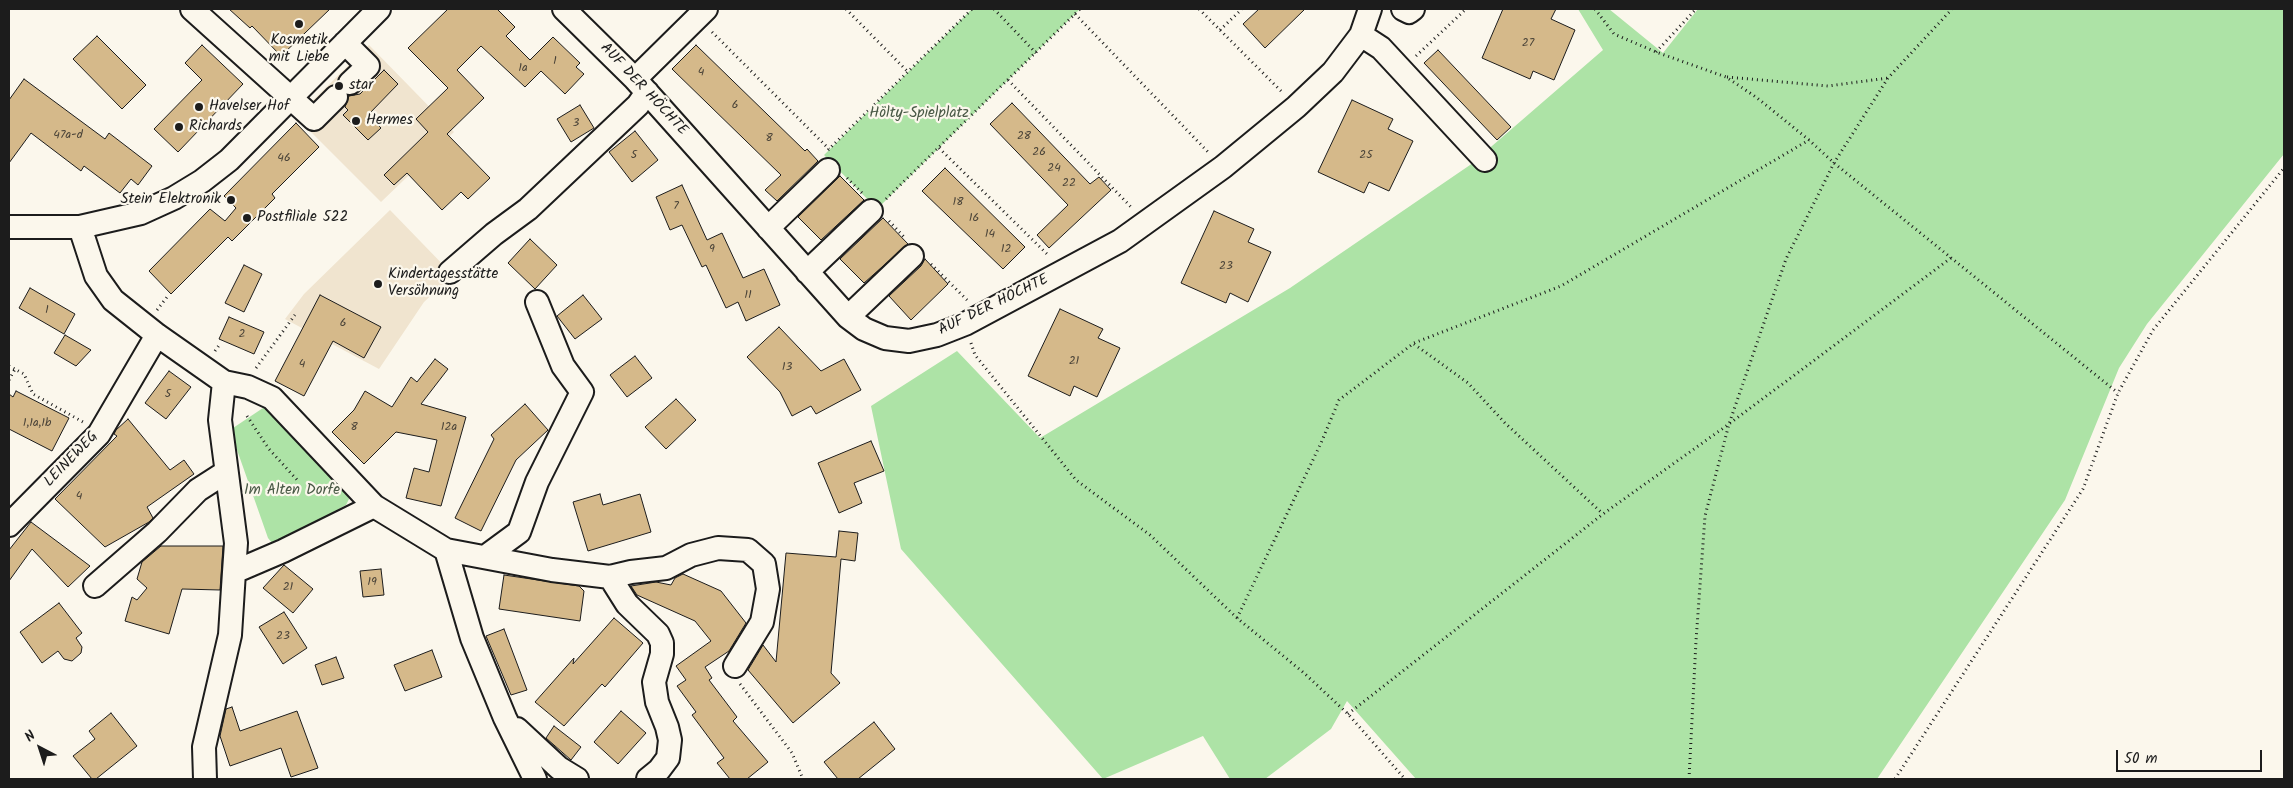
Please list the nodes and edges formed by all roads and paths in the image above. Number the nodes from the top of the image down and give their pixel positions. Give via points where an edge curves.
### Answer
1 (192, 9) edge
2 (379, 9) edge
3 (564, 9) edge
4 (846, 9) edge
5 (972, 9) edge
6 (994, 9) edge
7 (1080, 9) edge
8 (1199, 9) edge
9 (1242, 9) edge
10 (1370, 9) edge
11 (1403, 9) edge
12 (1413, 9) edge
13 (1466, 9) edge
14 (1595, 9) edge
15 (1696, 9) edge
16 (1952, 9) edge
17 (702, 13) edge
18 (1075, 14) junction
19 (1220, 30) junction
20 (1361, 35) junction
21 (346, 43) junction
22 (1656, 52) junction
23 (1036, 53) junction
24 (908, 72) junction
25 (1403, 72) junction
26 (1726, 77) junction
27 (1888, 78) junction
28 (1008, 80) junction
29 (641, 85) junction
30 (292, 97) junction
31 (1296, 107) junction
32 (1809, 140) junction
33 (939, 148) junction
34 (1485, 160) dead end
35 (1834, 163) junction
36 (1223, 168) junction
37 (2284, 168) edge
38 (828, 170) dead end
39 (874, 210) junction
40 (1146, 223) junction
41 (9, 227) edge
42 (80, 227) junction
43 (768, 228) junction
44 (916, 252) junction
45 (1951, 258) junction
46 (1064, 271) junction
47 (450, 272) dead end
48 (807, 272) junction
49 (537, 302) dead end
50 (295, 315) dead end
51 (848, 317) junction
52 (972, 320) junction
53 (157, 335) junction
54 (1414, 343) junction
55 (9, 366) edge
56 (15, 369) junction
57 (255, 369) dead end
58 (9, 380) edge
59 (224, 382) junction
60 (2118, 393) junction
61 (247, 416) dead end
62 (87, 424) dead end
63 (1730, 424) junction
64 (226, 472) junction
65 (299, 482) dead end
66 (374, 506) junction
67 (1602, 514) junction
68 (9, 525) edge
69 (446, 550) junction
70 (485, 557) junction
71 (234, 572) junction
72 (610, 578) junction
73 (95, 586) dead end
74 (1237, 618) junction
75 (735, 666) joint
76 (1348, 714) junction
77 (505, 718) junction
78 (205, 779) edge
79 (535, 779) edge
80 (577, 779) edge
81 (648, 779) edge
82 (803, 779) edge
83 (1405, 779) edge
84 (1690, 779) edge
85 (1895, 779) edge

1 - 30 street
2 - 21 street
3 - 29 street, AUF DER HÖCHTE
4 - 24 path
5 - 24 path
6 - 23 path
7 - 18 path
8 - 19 path
9 - 19 path
10 - 20 street, AUF DER HÖCHTE
11 - 12 street via 1409,12
13 - 25 path via 1417,53
14 - 22 path via 1614,34
15 - 22 path
16 - 27 path
17 - 24 path via 829,149
17 - 29 street
18 - 23 path
18 - 36 path
19 - 31 path
20 - 25 street via 1381,48
20 - 31 street, AUF DER HÖCHTE via 1333,72
21 - 30 street
21 - 30 street via 368,66 314,118
22 - 26 path
23 - 28 path
25 - 34 street
26 - 27 path via 1828,86
26 - 32 path
27 - 35 path
28 - 33 path
28 - 40 path
29 - 43 street, AUF DER HÖCHTE
29 - 47 street via 638,104 528,209
30 - 42 street via 243,147 202,181 141,212
31 - 36 street, AUF DER HÖCHTE
32 - 35 path
32 - 54 path via 1561,286
33 - 39 path
33 - 46 path
35 - 45 path
35 - 63 path via 1786,259
36 - 40 street, AUF DER HÖCHTE
37 - 60 path via 2153,330
38 - 43 street
39 - 44 path
39 - 48 street
40 - 46 street, AUF DER HÖCHTE
41 - 42 street
42 - 53 street via 100,282 113,300
43 - 48 street, AUF DER HÖCHTE
44 - 51 street
44 - 52 path via 972,305
45 - 60 path
45 - 63 path
46 - 52 street, AUF DER HÖCHTE
48 - 51 street, AUF DER HÖCHTE
49 - 70 street via 563,366 582,392 537,482 519,532
50 - 57 path
51 - 52 street, AUF DER HÖCHTE via 884,338 909,340 937,336
52 - 74 path via 975,355 1076,480 1150,535
53 - 59 street
53 - 68 street, LEINEWEG via 99,434
54 - 67 path via 1468,384
54 - 74 path via 1339,400
55 - 56 path
56 - 58 path
56 - 62 path via 24,374 33,394
59 - 64 street via 220,420
59 - 66 street via 248,387 272,398
60 - 85 path via 2083,489
61 - 65 path via 269,449
63 - 67 path
63 - 84 path via 1706,516
64 - 71 street via 236,543
64 - 73 street via 198,490 157,532
66 - 69 street
66 - 71 street
67 - 76 path
69 - 70 street
69 - 77 street via 472,638
70 - 72 street
71 - 78 street via 230,635 204,747
72 - 75 street via 666,568 691,555 718,548 748,550 764,564 768,589 762,622
72 - 81 street via 627,604 658,634 662,644 654,682 668,734 668,758
74 - 76 path
75 - 82 path via 733,675 792,753
76 - 83 path
77 - 79 street
77 - 80 street via 559,768

